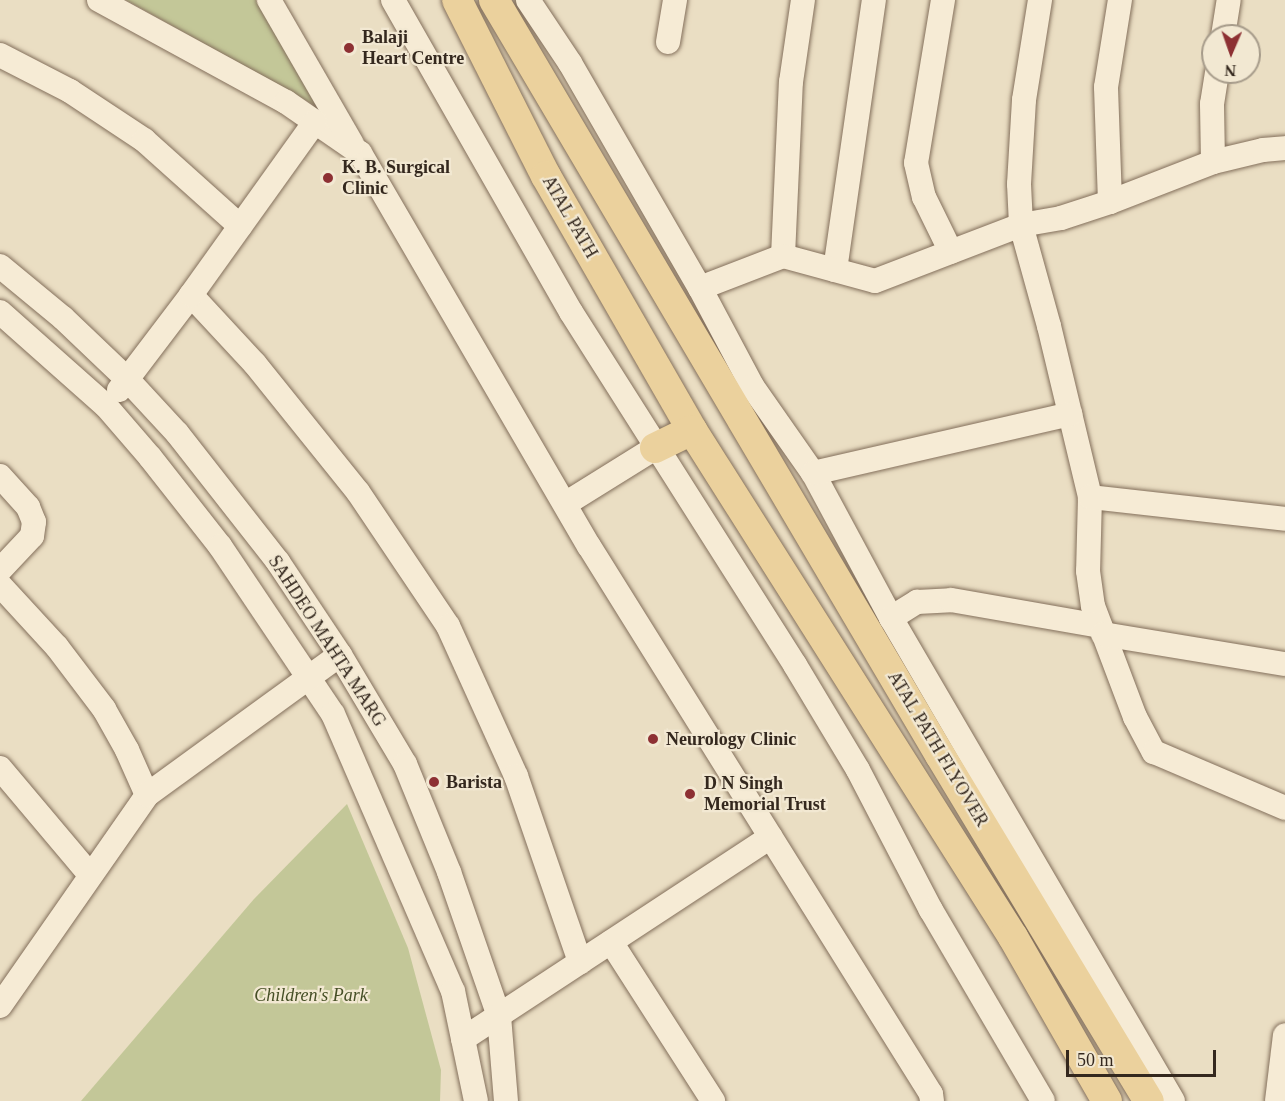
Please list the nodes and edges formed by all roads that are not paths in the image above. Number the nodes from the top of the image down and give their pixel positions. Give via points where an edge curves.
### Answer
1 (99, 0) edge
2 (268, 0) edge
3 (393, 0) edge
4 (457, 0) edge
5 (494, 0) edge
6 (528, 0) edge
7 (675, 0) edge
8 (803, 0) edge
9 (874, 0) edge
10 (943, 0) edge
11 (1040, 0) edge
12 (1120, 0) edge
13 (1228, 0) edge
14 (1225, 24) edge
15 (668, 42) dead end
16 (0, 55) edge
17 (1215, 84) edge
18 (315, 122) junction
19 (1285, 148) edge
20 (354, 149) junction
21 (1213, 162) junction
22 (1110, 202) junction
23 (1021, 225) junction
24 (240, 226) junction
25 (951, 252) junction
26 (783, 256) junction
27 (0, 266) edge
28 (835, 270) junction
29 (700, 288) junction
30 (191, 295) junction
31 (0, 312) edge
32 (127, 379) junction
33 (741, 390) junction
34 (106, 406) junction
35 (1070, 414) junction
36 (692, 430) junction
37 (655, 448) junction
38 (813, 473) junction
39 (0, 476) edge
40 (1090, 497) junction
41 (565, 504) junction
42 (1285, 519) edge
43 (0, 570) edge
44 (0, 585) edge
45 (891, 618) junction
46 (1102, 630) junction
47 (340, 655) junction
48 (1285, 664) edge
49 (308, 676) junction
50 (0, 768) edge
51 (147, 795) junction
52 (1285, 808) edge
53 (771, 837) junction
54 (90, 875) junction
55 (611, 942) junction
56 (580, 963) junction
57 (0, 1006) edge
58 (498, 1016) junction
59 (1285, 1035) edge
60 (464, 1039) junction
61 (476, 1101) edge
62 (506, 1101) edge
63 (713, 1101) edge
64 (932, 1101) edge
65 (1042, 1101) edge
66 (1107, 1101) edge
67 (1149, 1101) edge
68 (1173, 1101) edge
69 (1277, 1101) edge

1 - 18 street via 286,102
2 - 20 street
3 - 37 street via 571,312
4 - 36 main road, ATAL PATH via 546,176
5 - 33 main road
6 - 29 street via 570,63
7 - 15 street
8 - 26 street via 791,82
9 - 28 street
10 - 25 street via 916,163 924,197
11 - 23 street via 1024,100
12 - 22 street via 1106,87
13 - 14 street
16 - 24 street via 70,91 144,140
17 - 21 street
18 - 20 street
18 - 24 street
19 - 21 street
20 - 41 street via 366,163
21 - 22 street
22 - 23 street via 1061,218
23 - 25 street
23 - 35 street
24 - 30 street
25 - 28 street via 875,281
26 - 28 street
26 - 29 street
27 - 32 street, SAHDEO MAHTA MARG via 63,318
29 - 33 street
30 - 32 street
30 - 56 street via 255,364 358,492 448,626 516,776
31 - 34 street, SAHDEO MAHTA MARG
32 - 34 street
32 - 47 street, SAHDEO MAHTA MARG via 177,433 278,561
33 - 38 street
33 - 67 main road, ATAL PATH FLYOVER via 940,755
34 - 49 street, SAHDEO MAHTA MARG via 220,546
35 - 38 street
35 - 40 street
36 - 37 main road
36 - 66 main road, ATAL PATH FLYOVER via 1013,937
37 - 41 street
37 - 65 street via 858,770 931,910
38 - 45 street
39 - 43 street via 28,507 34,522 32,536
40 - 42 street
40 - 46 street via 1088,571 1093,606
41 - 53 street
44 - 51 street via 57,647 104,709
45 - 46 street via 916,602 951,600
45 - 68 street
46 - 48 street
46 - 52 street via 1154,752
47 - 49 street
47 - 58 street, SAHDEO MAHTA MARG via 405,764 449,872
49 - 51 street
49 - 60 street, SAHDEO MAHTA MARG via 333,714 453,991
50 - 54 street
51 - 54 street
53 - 55 street
53 - 64 street
54 - 57 street
55 - 56 street
55 - 63 street
56 - 58 street
58 - 60 street
58 - 62 street, SAHDEO MAHTA MARG
59 - 69 street
60 - 61 street, SAHDEO MAHTA MARG

